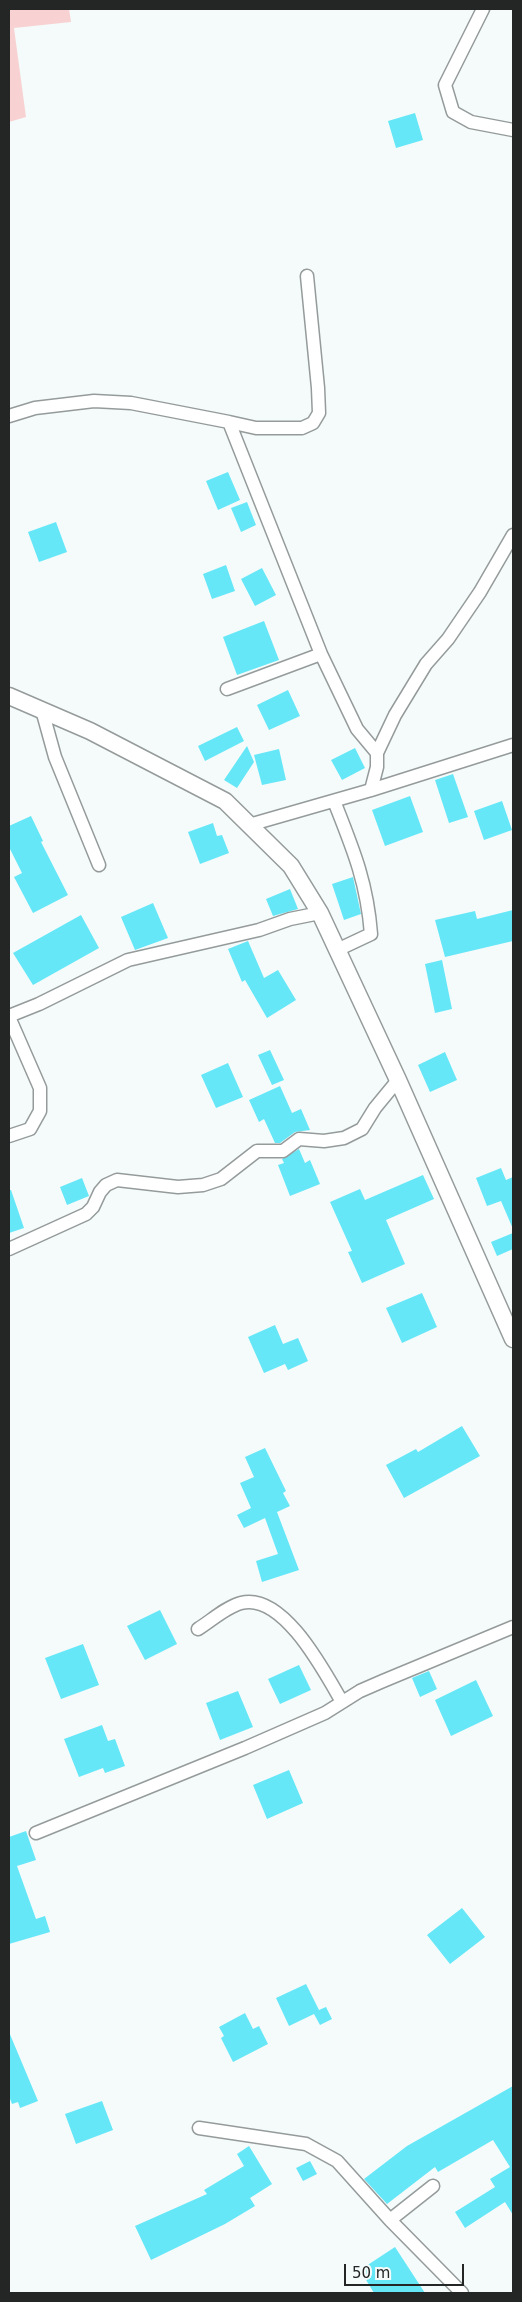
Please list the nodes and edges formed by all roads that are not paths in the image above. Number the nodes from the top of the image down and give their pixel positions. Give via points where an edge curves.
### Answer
1 (483, 9) edge
2 (513, 130) edge
3 (307, 276) dead end
4 (9, 416) edge
5 (229, 422) junction
6 (513, 535) edge
7 (321, 654) junction
8 (227, 689) dead end
9 (9, 696) edge
10 (42, 710) junction
11 (513, 745) edge
12 (377, 753) junction
13 (371, 790) junction
14 (334, 801) junction
15 (249, 825) junction
16 (99, 865) dead end
17 (320, 913) junction
18 (337, 950) junction
19 (9, 1017) edge
20 (398, 1080) junction
21 (9, 1136) edge
22 (9, 1249) edge
23 (513, 1339) edge
24 (513, 1627) edge
25 (198, 1630) dead end
26 (342, 1702) junction
27 (36, 1833) dead end
28 (198, 2128) dead end
29 (433, 2186) dead end
30 (390, 2220) junction
31 (462, 2293) edge

1 - 2 street via 445,85 453,112 471,122
3 - 5 street via 319,413 313,422 302,428 256,428
4 - 5 street via 42,407 94,401 131,403
5 - 7 street
6 - 12 street via 480,592 426,664 394,715
7 - 8 street
7 - 12 street via 357,729
9 - 10 street
10 - 15 street via 90,731 225,801
10 - 16 street via 55,757
11 - 13 street
12 - 13 street
13 - 14 street
14 - 15 street
14 - 18 street via 358,859 368,901 371,934
15 - 17 street via 291,866
17 - 18 street
17 - 19 street via 128,960
18 - 20 street
19 - 21 street via 40,1088 40,1111 30,1129
20 - 22 street via 362,1129 344,1138 299,1139 283,1151 257,1151 220,1179 203,1186 178,1187 118,1180 106,1185 86,1214
20 - 23 street
24 - 26 street via 360,1691
25 - 26 street via 241,1603 257,1602 270,1606 304,1641
26 - 27 street via 326,1713 245,1748
28 - 30 street via 306,2144 318,2149 337,2161
29 - 30 street
30 - 31 street

